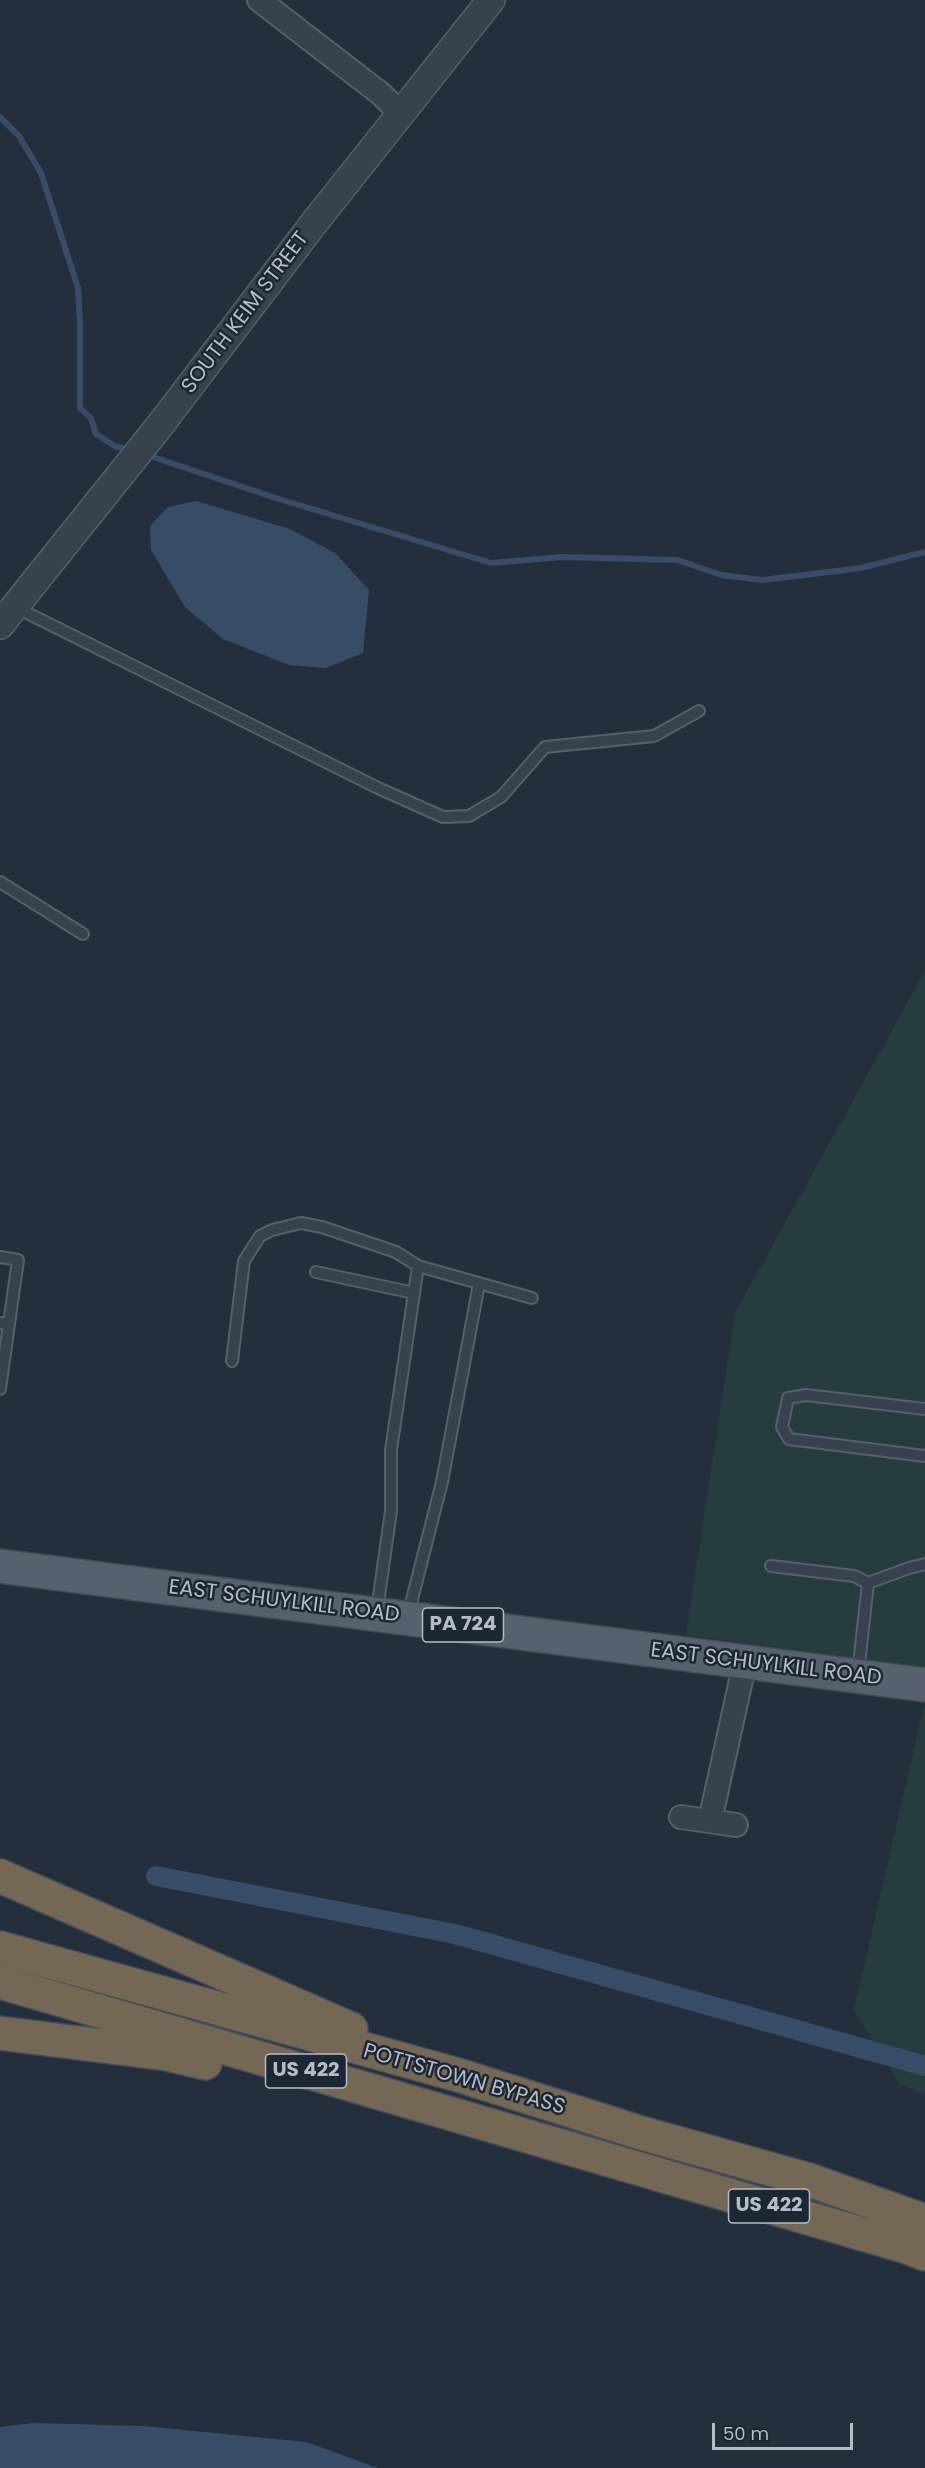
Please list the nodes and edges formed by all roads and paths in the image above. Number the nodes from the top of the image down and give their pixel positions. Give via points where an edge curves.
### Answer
1 (259, 0) edge
2 (491, 0) edge
3 (401, 114) junction
4 (6, 613) edge
5 (699, 711) dead end
6 (0, 882) edge
7 (83, 934) dead end
8 (0, 1257) edge
9 (418, 1266) junction
10 (316, 1272) dead end
11 (480, 1284) junction
12 (414, 1293) junction
13 (532, 1298) dead end
14 (4, 1324) edge
15 (232, 1361) dead end
16 (0, 1389) edge
17 (925, 1409) edge
18 (925, 1456) edge
19 (925, 1564) edge
20 (0, 1566) edge
21 (771, 1566) dead end
22 (868, 1583) junction
23 (392, 1616) junction
24 (745, 1662) junction
25 (858, 1677) junction
26 (925, 1685) edge
27 (681, 1817) dead end
28 (710, 1821) junction
29 (736, 1825) dead end
30 (0, 1876) edge
31 (0, 1948) edge
32 (0, 1982) edge
33 (0, 2033) edge
34 (458, 2075) junction
35 (612, 2161) junction
36 (925, 2221) edge
37 (925, 2254) edge

1 - 3 street via 381,94
2 - 3 street, SOUTH KEIM STREET
3 - 4 street, SOUTH KEIM STREET via 161,424
4 - 5 lane via 443,817 469,816 501,797 545,747 654,736
6 - 7 lane
8 - 14 lane via 18,1260
9 - 11 lane
9 - 12 lane
9 - 15 lane via 396,1252 301,1223 260,1236 244,1262
10 - 12 lane
11 - 13 lane
11 - 23 lane via 442,1482
12 - 23 lane via 391,1450
14 - 16 lane
17 - 18 lane via 806,1395 788,1398 782,1427 789,1439
19 - 22 lane
20 - 23 main road, EAST SCHUYLKILL ROAD / PA 724
21 - 22 lane via 854,1576
22 - 25 lane
23 - 24 main road, EAST SCHUYLKILL ROAD / PA 724
24 - 25 main road, EAST SCHUYLKILL ROAD / PA 724
24 - 28 street
25 - 26 main road, EAST SCHUYLKILL ROAD / PA 724
27 - 28 street
28 - 29 street
30 - 34 highway
31 - 34 highway, POTTSTOWN BYPASS / US 422
32 - 35 highway, POTTSTOWN BYPASS / US 422
33 - 35 highway via 167,2054
34 - 36 highway, POTTSTOWN BYPASS / US 422 via 638,2132 809,2180
35 - 37 highway, POTTSTOWN BYPASS / US 422

